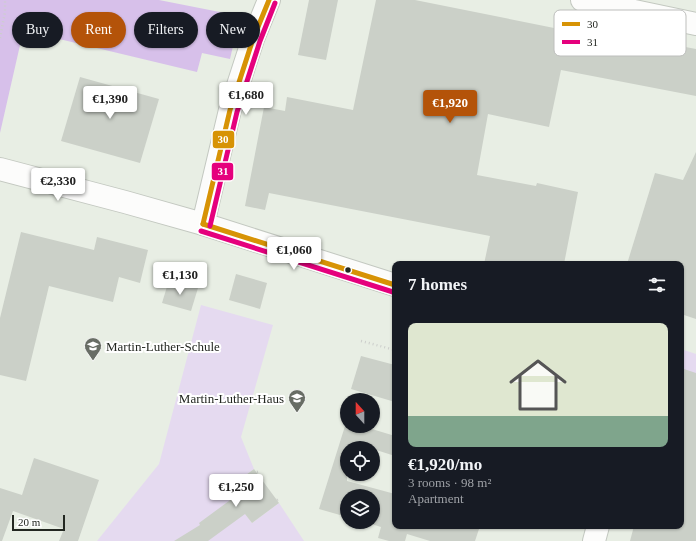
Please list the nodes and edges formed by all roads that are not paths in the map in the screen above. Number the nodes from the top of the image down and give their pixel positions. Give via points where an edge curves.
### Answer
1 (269, 0) edge
2 (582, 0) edge
3 (630, 10) edge
4 (686, 22) edge
5 (696, 24) edge
6 (0, 169) edge
7 (203, 224) junction
8 (392, 284) edge
9 (597, 529) edge
10 (594, 541) edge

1 - 7 street via 252,39 230,110
2 - 3 street
4 - 5 street
6 - 7 street
7 - 8 street
9 - 10 street

